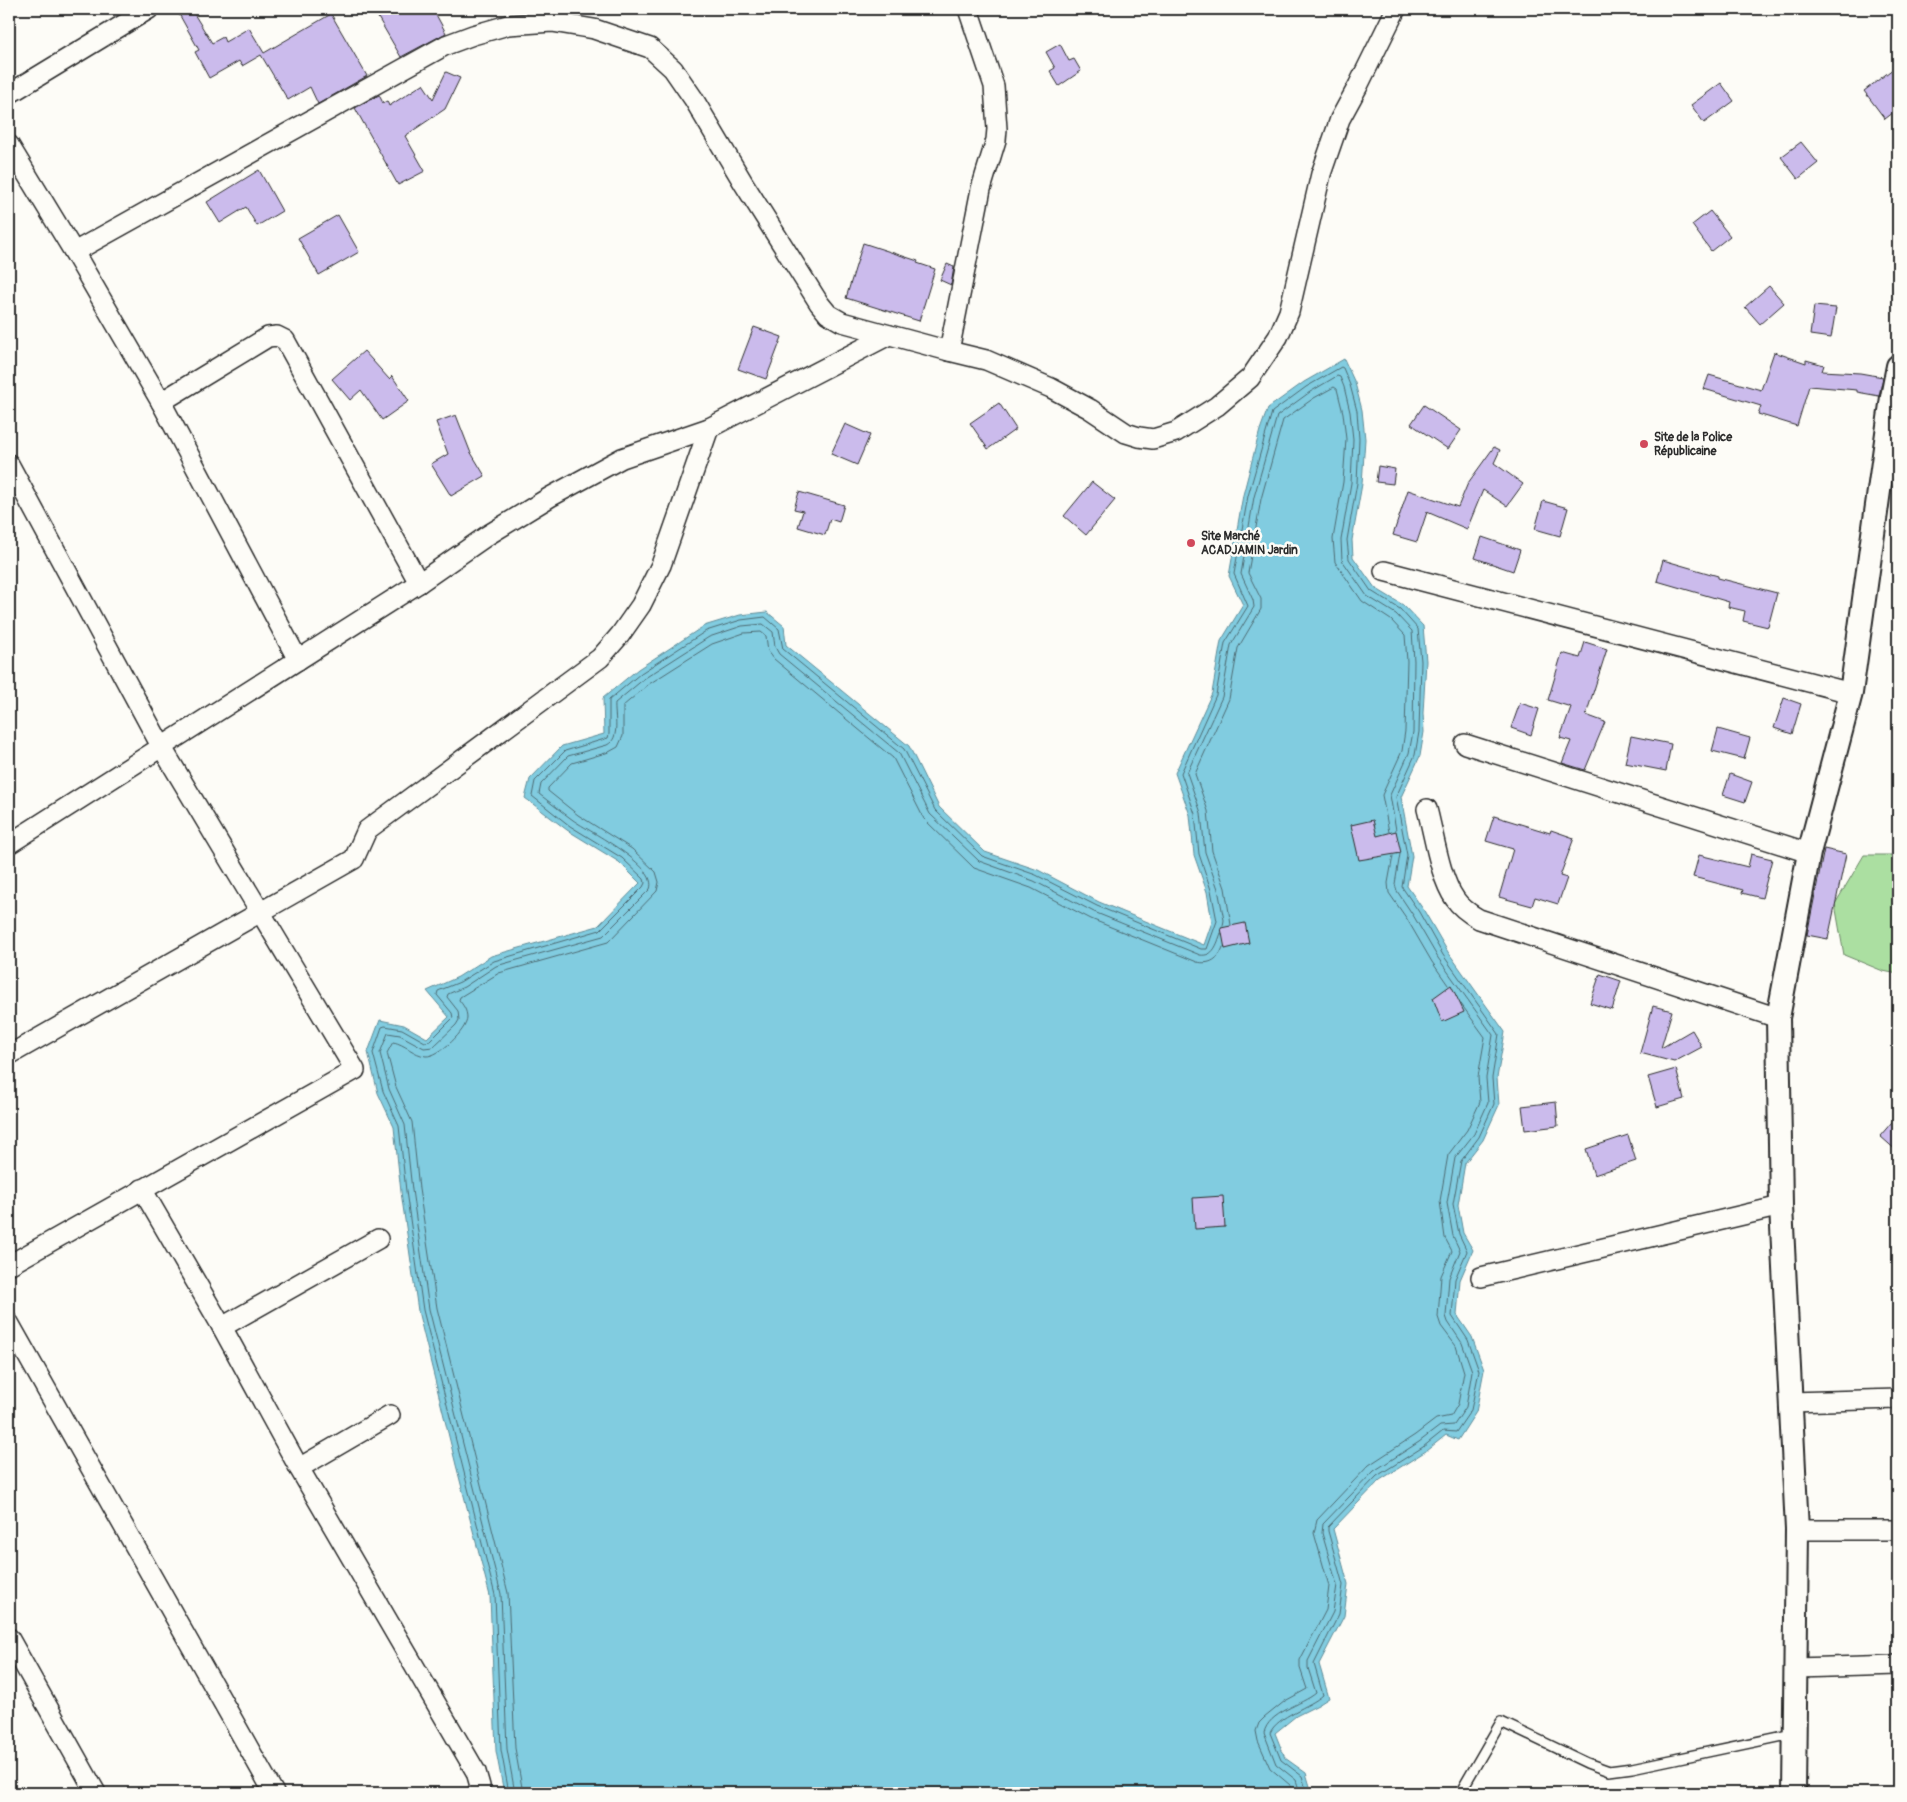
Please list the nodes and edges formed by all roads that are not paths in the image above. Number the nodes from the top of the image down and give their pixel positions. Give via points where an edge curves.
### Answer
1 (149, 9) edge
2 (968, 9) edge
3 (1396, 9) edge
4 (9, 94) edge
5 (9, 145) edge
6 (74, 252) junction
7 (889, 335) junction
8 (949, 351) junction
9 (1898, 366) edge
10 (160, 402) junction
11 (709, 428) junction
12 (9, 464) edge
13 (1384, 571) dead end
14 (418, 583) junction
15 (298, 660) junction
16 (1851, 693) junction
17 (1465, 744) dead end
18 (161, 746) junction
19 (1427, 809) dead end
20 (11, 837) edge
21 (1809, 853) junction
22 (260, 912) junction
23 (1778, 1018) junction
24 (9, 1055) edge
25 (142, 1189) junction
26 (1781, 1206) junction
27 (378, 1239) dead end
28 (9, 1264) edge
29 (1481, 1277) dead end
30 (9, 1323) edge
31 (222, 1327) junction
32 (1898, 1398) edge
33 (1790, 1402) junction
34 (390, 1416) dead end
35 (299, 1468) junction
36 (1796, 1530) junction
37 (1898, 1530) edge
38 (9, 1638) edge
39 (1898, 1665) edge
40 (1796, 1668) junction
41 (1794, 1734) junction
42 (96, 1793) edge
43 (274, 1793) edge
44 (477, 1793) edge
45 (1460, 1793) edge
46 (1794, 1793) edge

1 - 4 street
2 - 8 street via 994,86 997,129 981,189
3 - 8 street via 1340,119 1321,174 1289,312 1278,337 1250,378 1217,406 1176,432 1153,439 1139,438 1051,388 986,360
5 - 6 street
6 - 7 street via 446,45 508,25 552,22 594,29 650,48 673,69 828,314 842,322
6 - 10 street
7 - 8 street
7 - 11 street
9 - 16 street
10 - 14 street via 268,337 277,336 285,340
10 - 15 street
11 - 14 street via 614,463 550,497
11 - 22 street via 661,565 641,605 600,658 367,830 354,859
12 - 18 street
13 - 16 street
14 - 15 street
15 - 18 street
16 - 21 street
17 - 21 street
18 - 20 street
18 - 22 street
19 - 23 street via 1446,884 1467,912 1479,919
21 - 23 street
22 - 24 street
22 - 25 street via 355,1070
23 - 26 street
25 - 28 street
25 - 31 street
26 - 29 street
26 - 33 street
27 - 31 street
30 - 43 street
31 - 35 street
32 - 33 street
33 - 36 street
34 - 35 street
35 - 44 street via 476,1772 480,1786
36 - 37 street
36 - 40 street
38 - 42 street
39 - 40 street
40 - 41 street
41 - 45 lane via 1609,1771 1501,1722
41 - 46 street

